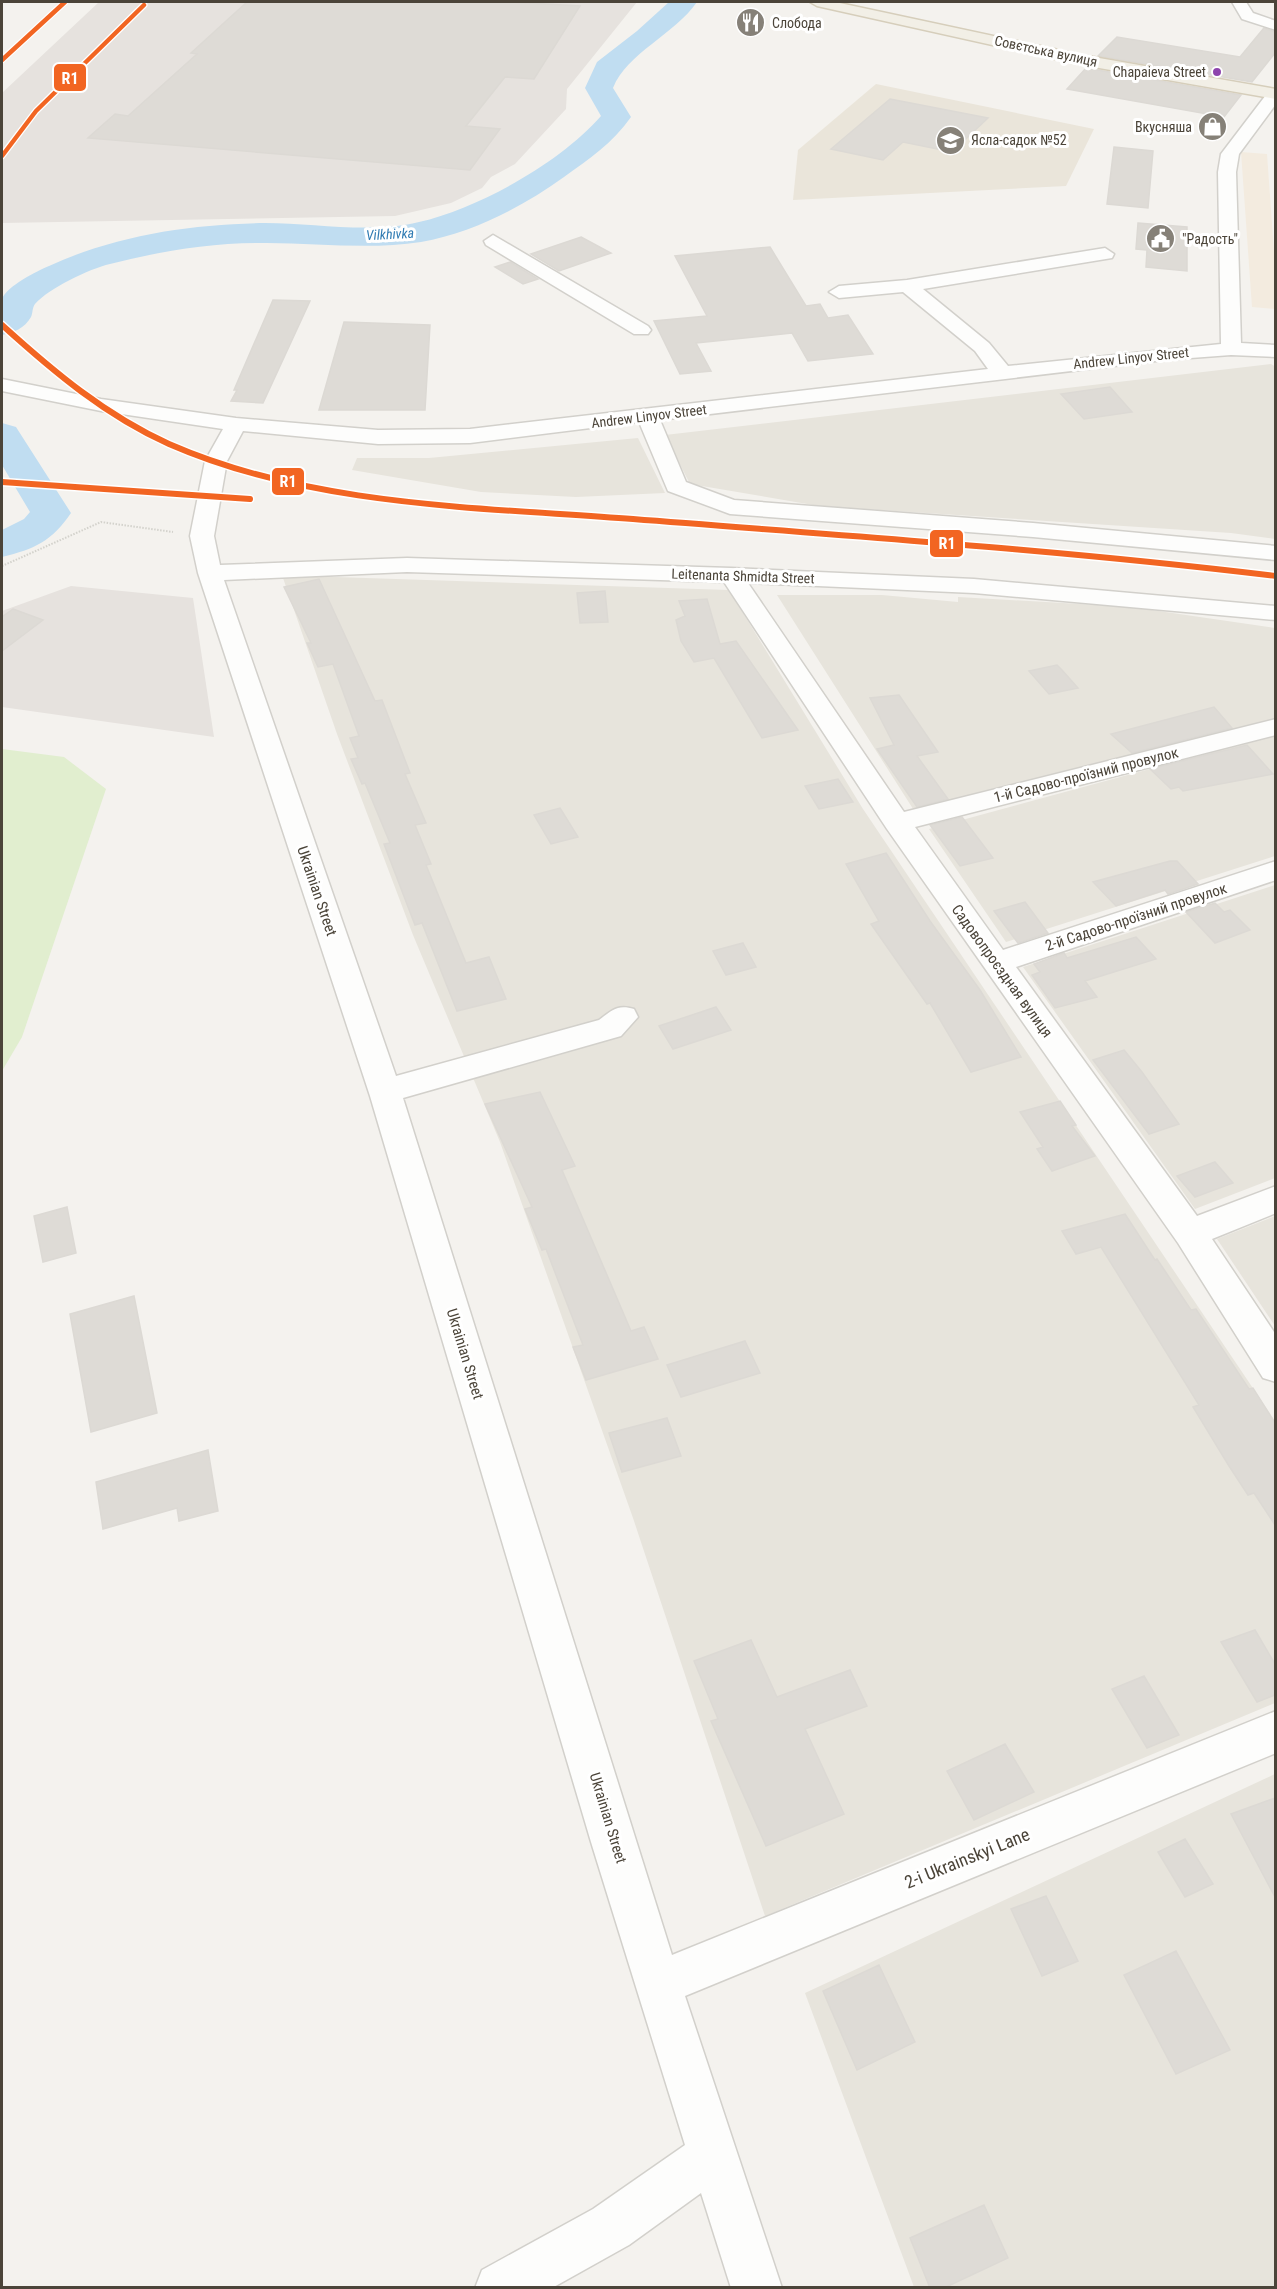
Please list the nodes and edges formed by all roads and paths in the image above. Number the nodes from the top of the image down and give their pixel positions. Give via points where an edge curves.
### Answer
1 (817, 2) edge
2 (1239, 2) edge
3 (1275, 26) edge
4 (1275, 94) edge
5 (1251, 129) junction
6 (1272, 132) dead end
7 (493, 241) dead end
8 (1105, 254) dead end
9 (907, 286) junction
10 (839, 292) dead end
11 (641, 330) dead end
12 (1231, 349) junction
13 (1275, 351) edge
14 (1002, 372) junction
15 (2, 384) edge
16 (648, 417) junction
17 (236, 424) junction
18 (1275, 553) edge
19 (2, 566) edge
20 (210, 573) junction
21 (731, 575) junction
22 (1275, 613) edge
23 (1275, 727) edge
24 (897, 823) junction
25 (1275, 870) edge
26 (996, 963) junction
27 (623, 1017) dead end
28 (385, 1091) junction
29 (1275, 1199) edge
30 (1190, 1233) junction
31 (1275, 1366) edge
32 (1275, 1732) edge
33 (658, 1984) junction
34 (712, 2155) junction
35 (500, 2288) edge
36 (757, 2288) edge

1 - 4 main road, Совєтська вулиця via 1082,60
2 - 3 street via 1247,16
4 - 5 street
5 - 6 street
5 - 12 street via 1230,154 1227,172
7 - 11 street
8 - 9 street
9 - 10 street
9 - 14 street via 982,347
12 - 13 street, Andrew Linyov Street
12 - 14 street, Andrew Linyov Street
14 - 16 street, Andrew Linyov Street
15 - 17 street, Andrew Linyov Street via 101,405
16 - 17 street, Andrew Linyov Street via 470,436 389,437
16 - 18 street via 676,486 730,507
17 - 20 street, Ukrainian Street via 216,461 202,536
19 - 20 path via 101,522 187,534
20 - 21 street, Leitenanta Shmidta Street via 407,565
20 - 28 street, Ukrainian Street
21 - 22 street, Leitenanta Shmidta Street via 974,586
21 - 24 street, Садовопроєздная вулиця
23 - 24 street, 1-й Садово-проїзний провулок
24 - 26 street, Садовопроєздная вулиця
25 - 26 street, 2-й Садово-проїзний провулок
26 - 30 street, Садовопроєздная вулиця
27 - 28 street via 610,1028
28 - 33 street, Ukrainian Street
29 - 30 street
30 - 31 street, Садовопроєздная вулиця
32 - 33 street, 2-i Ukrainskyi Lane
33 - 34 street, Ukrainian Street
34 - 35 street via 610,2227
34 - 36 street, Ukrainian Street

